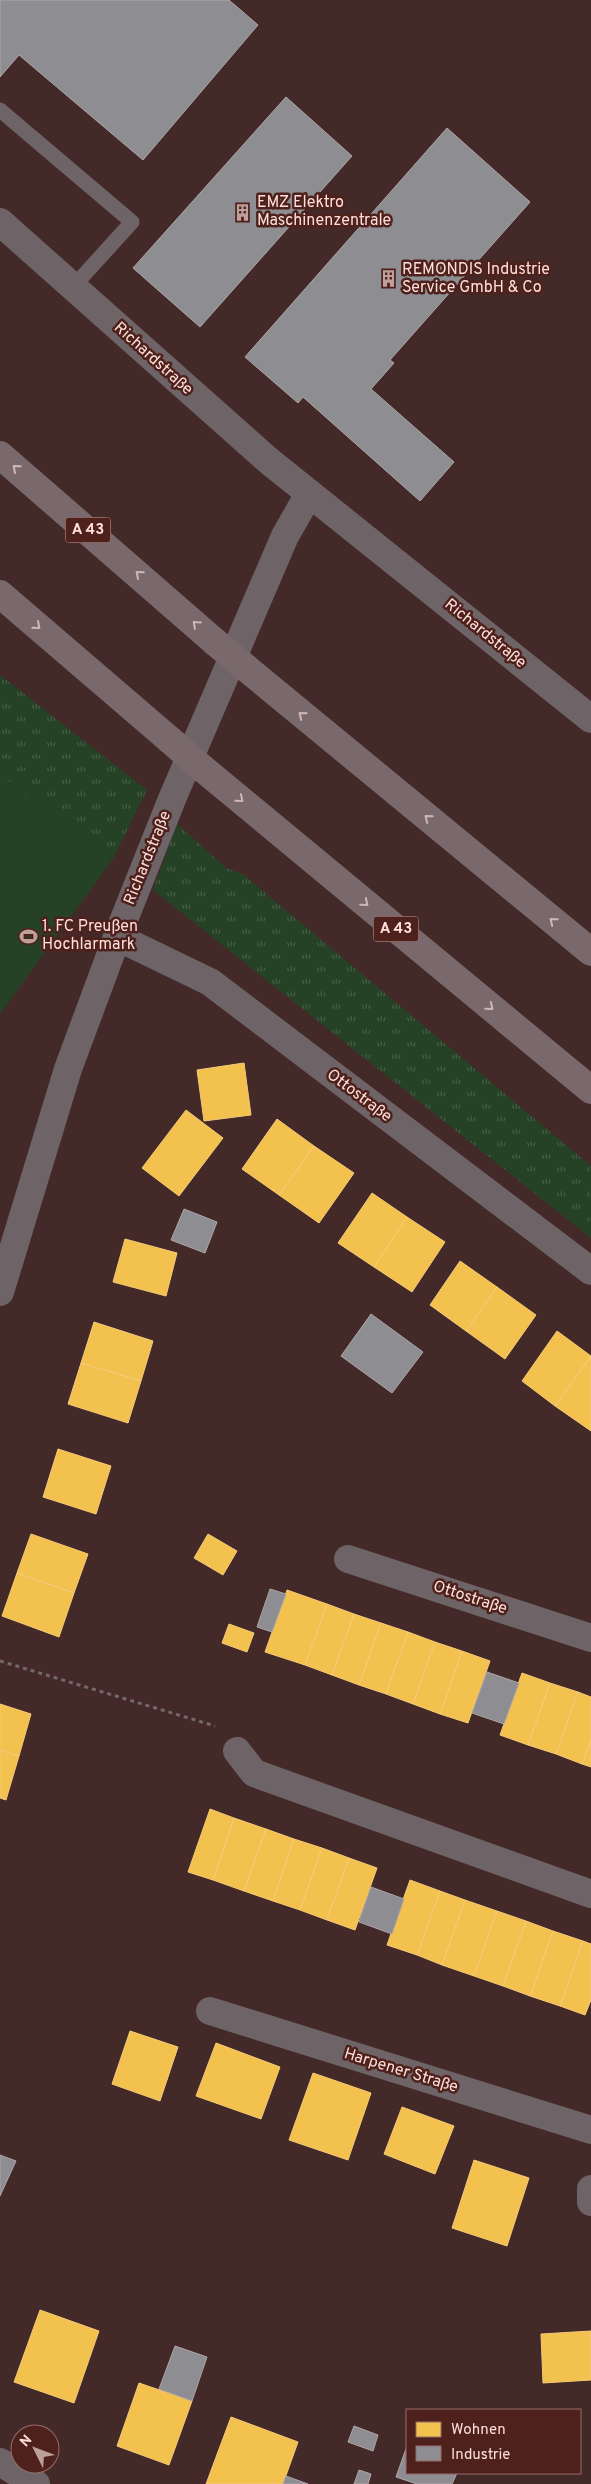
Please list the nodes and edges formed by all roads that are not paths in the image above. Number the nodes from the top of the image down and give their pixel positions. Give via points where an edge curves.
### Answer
1 (0, 110) edge
2 (0, 222) edge
3 (73, 287) junction
4 (0, 455) edge
5 (308, 494) junction
6 (0, 594) edge
7 (591, 719) edge
8 (116, 937) junction
9 (591, 952) edge
10 (591, 1090) edge
11 (591, 1271) edge
12 (0, 1292) edge
13 (348, 1559) dead end
14 (591, 1638) edge
15 (237, 1751) road end
16 (591, 1894) edge
17 (210, 2011) dead end
18 (591, 2130) edge
19 (591, 2189) edge
20 (591, 2202) edge
21 (0, 2462) edge
22 (36, 2484) edge

1 - 3 lane via 132,222
2 - 3 street, Richardstraße
3 - 5 street, Richardstraße
9 -> 4 highway, A 43, bridge via 215,642
5 - 7 street, Richardstraße
5 - 8 street, Richardstraße via 281,545
6 -> 10 highway, A 43, bridge via 202,768
8 - 11 street, Ottostraße via 210,982
8 - 12 street, Richardstraße via 68,1069
13 - 14 street, Ottostraße
15 - 16 street via 254,1773
17 - 18 street, Harpener Straße
19 - 20 street
21 - 22 street

